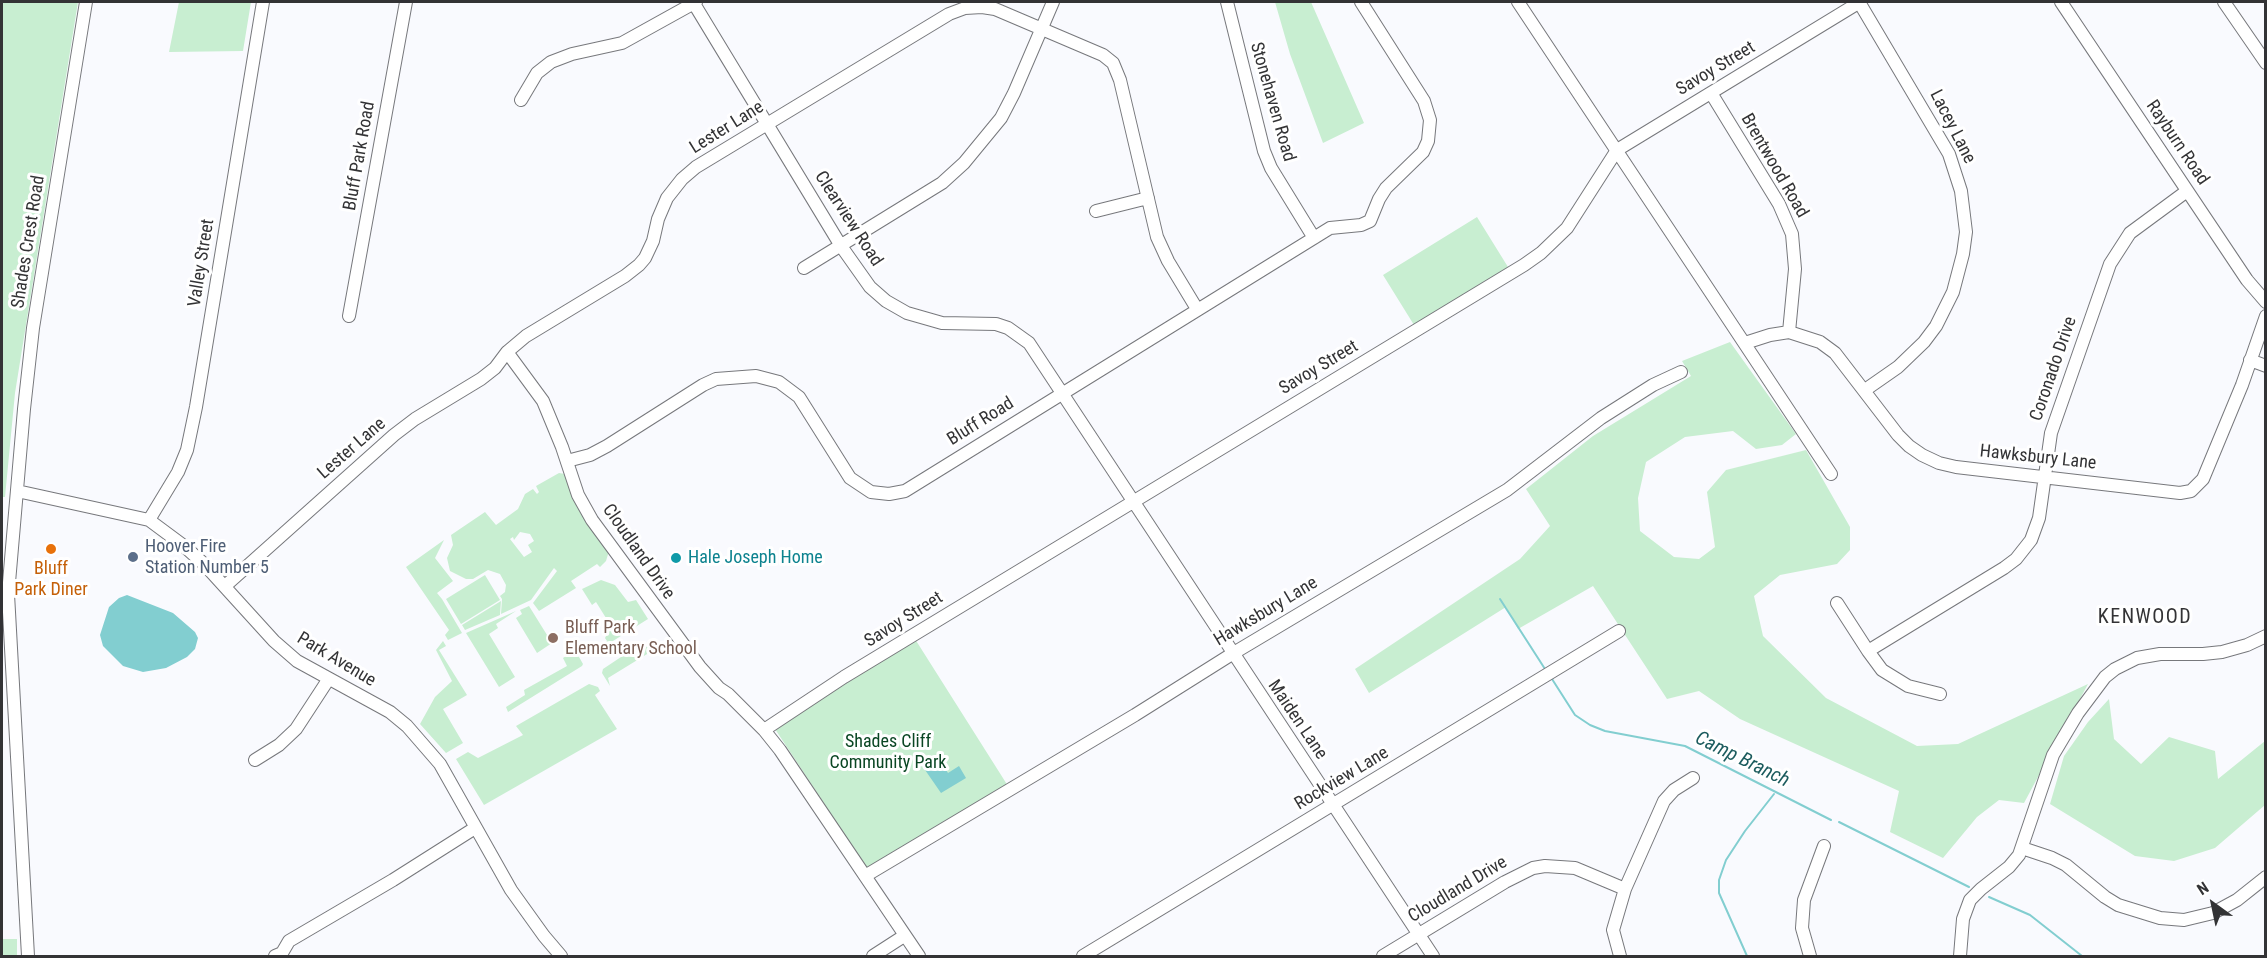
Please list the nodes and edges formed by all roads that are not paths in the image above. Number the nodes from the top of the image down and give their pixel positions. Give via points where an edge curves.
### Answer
1 (86, 2) edge
2 (263, 2) edge
3 (405, 2) edge
4 (694, 2) edge
5 (1053, 2) edge
6 (1227, 2) edge
7 (1361, 2) edge
8 (1518, 2) edge
9 (1859, 2) edge
10 (2061, 2) edge
11 (2224, 2) edge
12 (1042, 28) junction
13 (2265, 63) edge
14 (1711, 93) junction
15 (520, 100) dead end
16 (767, 124) junction
17 (1617, 150) junction
18 (2187, 191) junction
19 (1148, 198) junction
20 (1096, 211) dead end
21 (1314, 238) junction
22 (841, 246) junction
23 (804, 268) dead end
24 (2265, 302) edge
25 (1197, 309) junction
26 (349, 316) dead end
27 (2265, 316) edge
28 (1789, 333) junction
29 (1745, 343) junction
30 (507, 352) junction
31 (2250, 360) junction
32 (2265, 366) edge
33 (1681, 372) dead end
34 (1865, 390) junction
35 (1060, 394) junction
36 (567, 461) junction
37 (1831, 474) dead end
38 (2044, 476) junction
39 (17, 491) junction
40 (1133, 502) junction
41 (149, 520) junction
42 (225, 586) junction
43 (1837, 603) dead end
44 (1619, 630) dead end
45 (2265, 636) edge
46 (1868, 651) junction
47 (1232, 654) junction
48 (328, 680) junction
49 (1940, 694) dead end
50 (764, 730) junction
51 (255, 760) dead end
52 (1693, 777) dead end
53 (1333, 806) junction
54 (475, 828) junction
55 (1824, 846) dead end
56 (2022, 848) junction
57 (865, 876) junction
58 (2265, 878) edge
59 (1625, 889) junction
60 (1418, 935) junction
61 (904, 936) junction
62 (280, 955) edge
63 (28, 957) edge
64 (561, 957) edge
65 (873, 957) edge
66 (919, 957) edge
67 (1083, 957) edge
68 (1383, 957) edge
69 (1433, 957) edge
70 (1620, 957) edge
71 (1810, 957) edge
72 (1960, 957) edge

1 - 39 street, Shades Crest Road via 33,328
2 - 41 street, Valley Street via 192,429 178,472
3 - 26 street, Bluff Park Road
4 - 15 street via 622,43 551,62 537,73
4 - 16 street, Clearview Road
5 - 12 street
6 - 21 street, Stonehaven Road via 1264,151
7 - 21 street, Bluff Road via 1424,100 1430,120 1428,141 1416,161 1386,188 1370,221 1330,228
8 - 17 street
9 - 14 street, Savoy Street
9 - 34 street, Lacey Lane via 1949,154 1961,192 1966,232 1953,292 1936,326 1912,354
10 - 18 street, Rayburn Road
11 - 13 street
12 - 16 street, Lester Lane via 995,9 965,8
12 - 19 street, Lester Lane via 1103,55 1117,69
12 - 22 street via 1001,118 964,163 942,183
14 - 17 street, Savoy Street
14 - 28 street, Brentwood Road via 1779,204 1792,234 1795,269
16 - 22 street, Clearview Road
16 - 30 street, Lester Lane via 682,179 667,198 653,241 639,265
17 - 29 street
17 - 40 street, Savoy Street via 1576,216 1541,253
18 - 24 street, Rayburn Road
18 - 38 street, Coronado Drive via 2130,233 2110,264 2053,424
19 - 20 street
19 - 25 street, Lester Lane via 1164,253
21 - 25 street, Bluff Road
22 - 23 street
22 - 35 street, Clearview Road via 870,287 908,313 942,323 996,324 1019,335 1029,343
25 - 35 street, Bluff Road
27 - 31 street, Hawksbury Lane
28 - 29 street, Hawksbury Lane
28 - 34 street, Hawksbury Lane via 1820,342 1835,352
29 - 37 street
30 - 36 street, Cloudland Drive via 543,401
30 - 42 street, Lester Lane via 481,379 394,435
31 - 32 street
31 - 38 street, Hawksbury Lane via 2203,479 2191,491 2168,492
33 - 47 street, Hawksbury Lane via 1601,418 1507,490
34 - 38 street, Hawksbury Lane via 1898,435 1922,455 1956,467
35 - 36 street, Bluff Road via 905,491 889,494 871,492 850,478 799,397 779,382 756,376 716,379 607,446
35 - 40 street, Clearview Road
36 - 50 street, Cloudland Drive via 578,495 592,520 693,658
38 - 46 street, Coronado Drive via 2036,530 2016,559
39 - 41 street, Park Avenue
39 - 63 street, Shades Crest Road via 8,612
40 - 47 street, Maiden Lane
40 - 50 street, Savoy Street via 843,677
41 - 42 street, Park Avenue via 184,546
42 - 48 street, Park Avenue via 280,648
43 - 46 street
44 - 53 street, Rockview Lane
45 - 56 street via 2222,652 2143,656 2105,676 2053,755
46 - 49 street via 1894,679
47 - 53 street, Maiden Lane
47 - 57 street, Hawksbury Lane
48 - 51 street via 296,729
48 - 54 street, Park Avenue via 390,712 407,726 440,764
50 - 57 street, Cloudland Drive
52 - 59 street via 1664,801
53 - 60 street, Maiden Lane
53 - 67 street, Rockview Lane
54 - 62 street via 289,941
54 - 64 street, Park Avenue via 511,890
55 - 71 street via 1803,900 1802,928
56 - 58 street via 2059,861 2118,905 2160,918 2184,920 2213,913
56 - 72 street via 2009,867 1970,900 1963,919
57 - 61 street, Cloudland Drive
59 - 60 street, Cloudland Drive via 1575,868 1533,868
59 - 70 street via 1613,930
60 - 68 street, Cloudland Drive
60 - 69 street, Maiden Lane
61 - 65 street
61 - 66 street, Cloudland Drive

